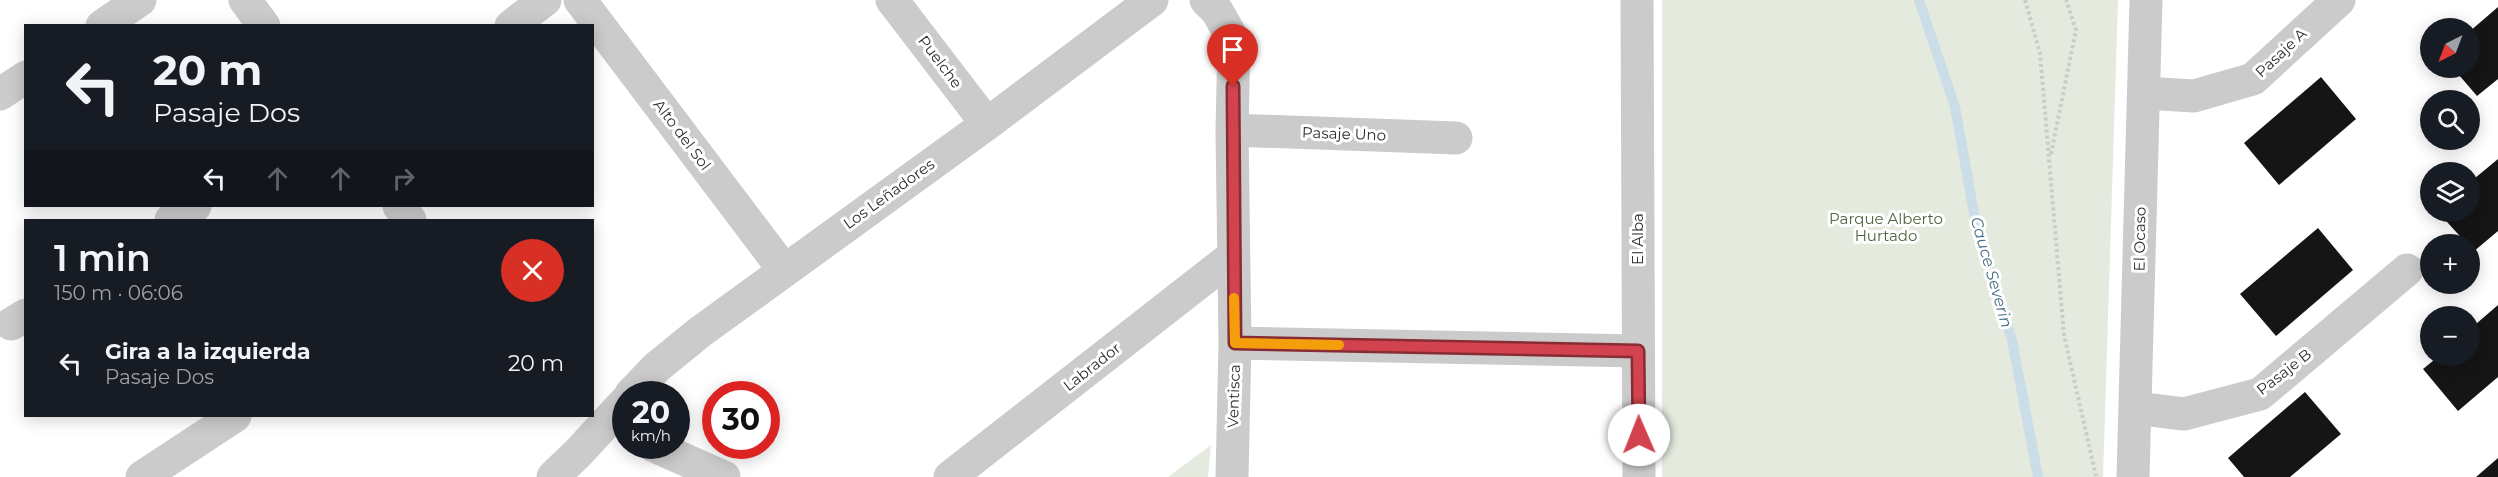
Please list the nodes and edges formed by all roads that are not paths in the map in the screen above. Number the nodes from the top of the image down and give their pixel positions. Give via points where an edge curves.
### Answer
1 (140, 0) edge
2 (245, 0) edge
3 (545, 0) edge
4 (580, 0) edge
5 (892, 0) edge
6 (1152, 0) edge
7 (1206, 0) edge
8 (1637, 0) edge
9 (2146, 0) edge
10 (2339, 0) edge
11 (105, 24) edge
12 (263, 24) edge
13 (514, 24) edge
14 (24, 78) edge
15 (2144, 93) junction
16 (0, 94) edge
17 (987, 124) junction
18 (1232, 130) junction
19 (1456, 138) dead end
20 (193, 207) edge
21 (400, 207) edge
22 (173, 219) edge
23 (409, 219) edge
24 (1233, 256) junction
25 (784, 270) junction
26 (2407, 270) dead end
27 (1235, 343) junction
28 (1638, 351) junction
29 (644, 381) edge
30 (2135, 408) junction
31 (233, 417) edge
32 (612, 417) edge
33 (683, 459) edge
34 (143, 477) edge
35 (553, 477) edge
36 (724, 477) edge
37 (950, 477) edge
38 (1232, 477) edge
39 (1639, 477) edge
40 (2133, 477) edge

1 - 11 street
2 - 12 street
3 - 13 street
4 - 25 street, Alto del Sol
5 - 17 street, Puelche
6 - 17 street, Los Leñadores
7 - 18 street, Ventisca via 1234,41
8 - 28 street, El Alba
9 - 15 street, El Ocaso
10 - 15 street, Pasaje A via 2253,80 2194,96
14 - 16 street
15 - 30 street, El Ocaso
17 - 25 street, Los Leñadores
18 - 19 street, Pasaje Uno
18 - 24 street, Ventisca
20 - 22 street
21 - 23 street
24 - 27 street, Ventisca
24 - 37 street, Labrador
25 - 29 street, Los Leñadores via 700,332
26 - 30 street, Pasaje B via 2260,394 2184,414
27 - 28 street
27 - 38 street, Ventisca
28 - 39 street, El Alba
30 - 40 street, El Ocaso
31 - 34 street
32 - 35 street
33 - 36 street

